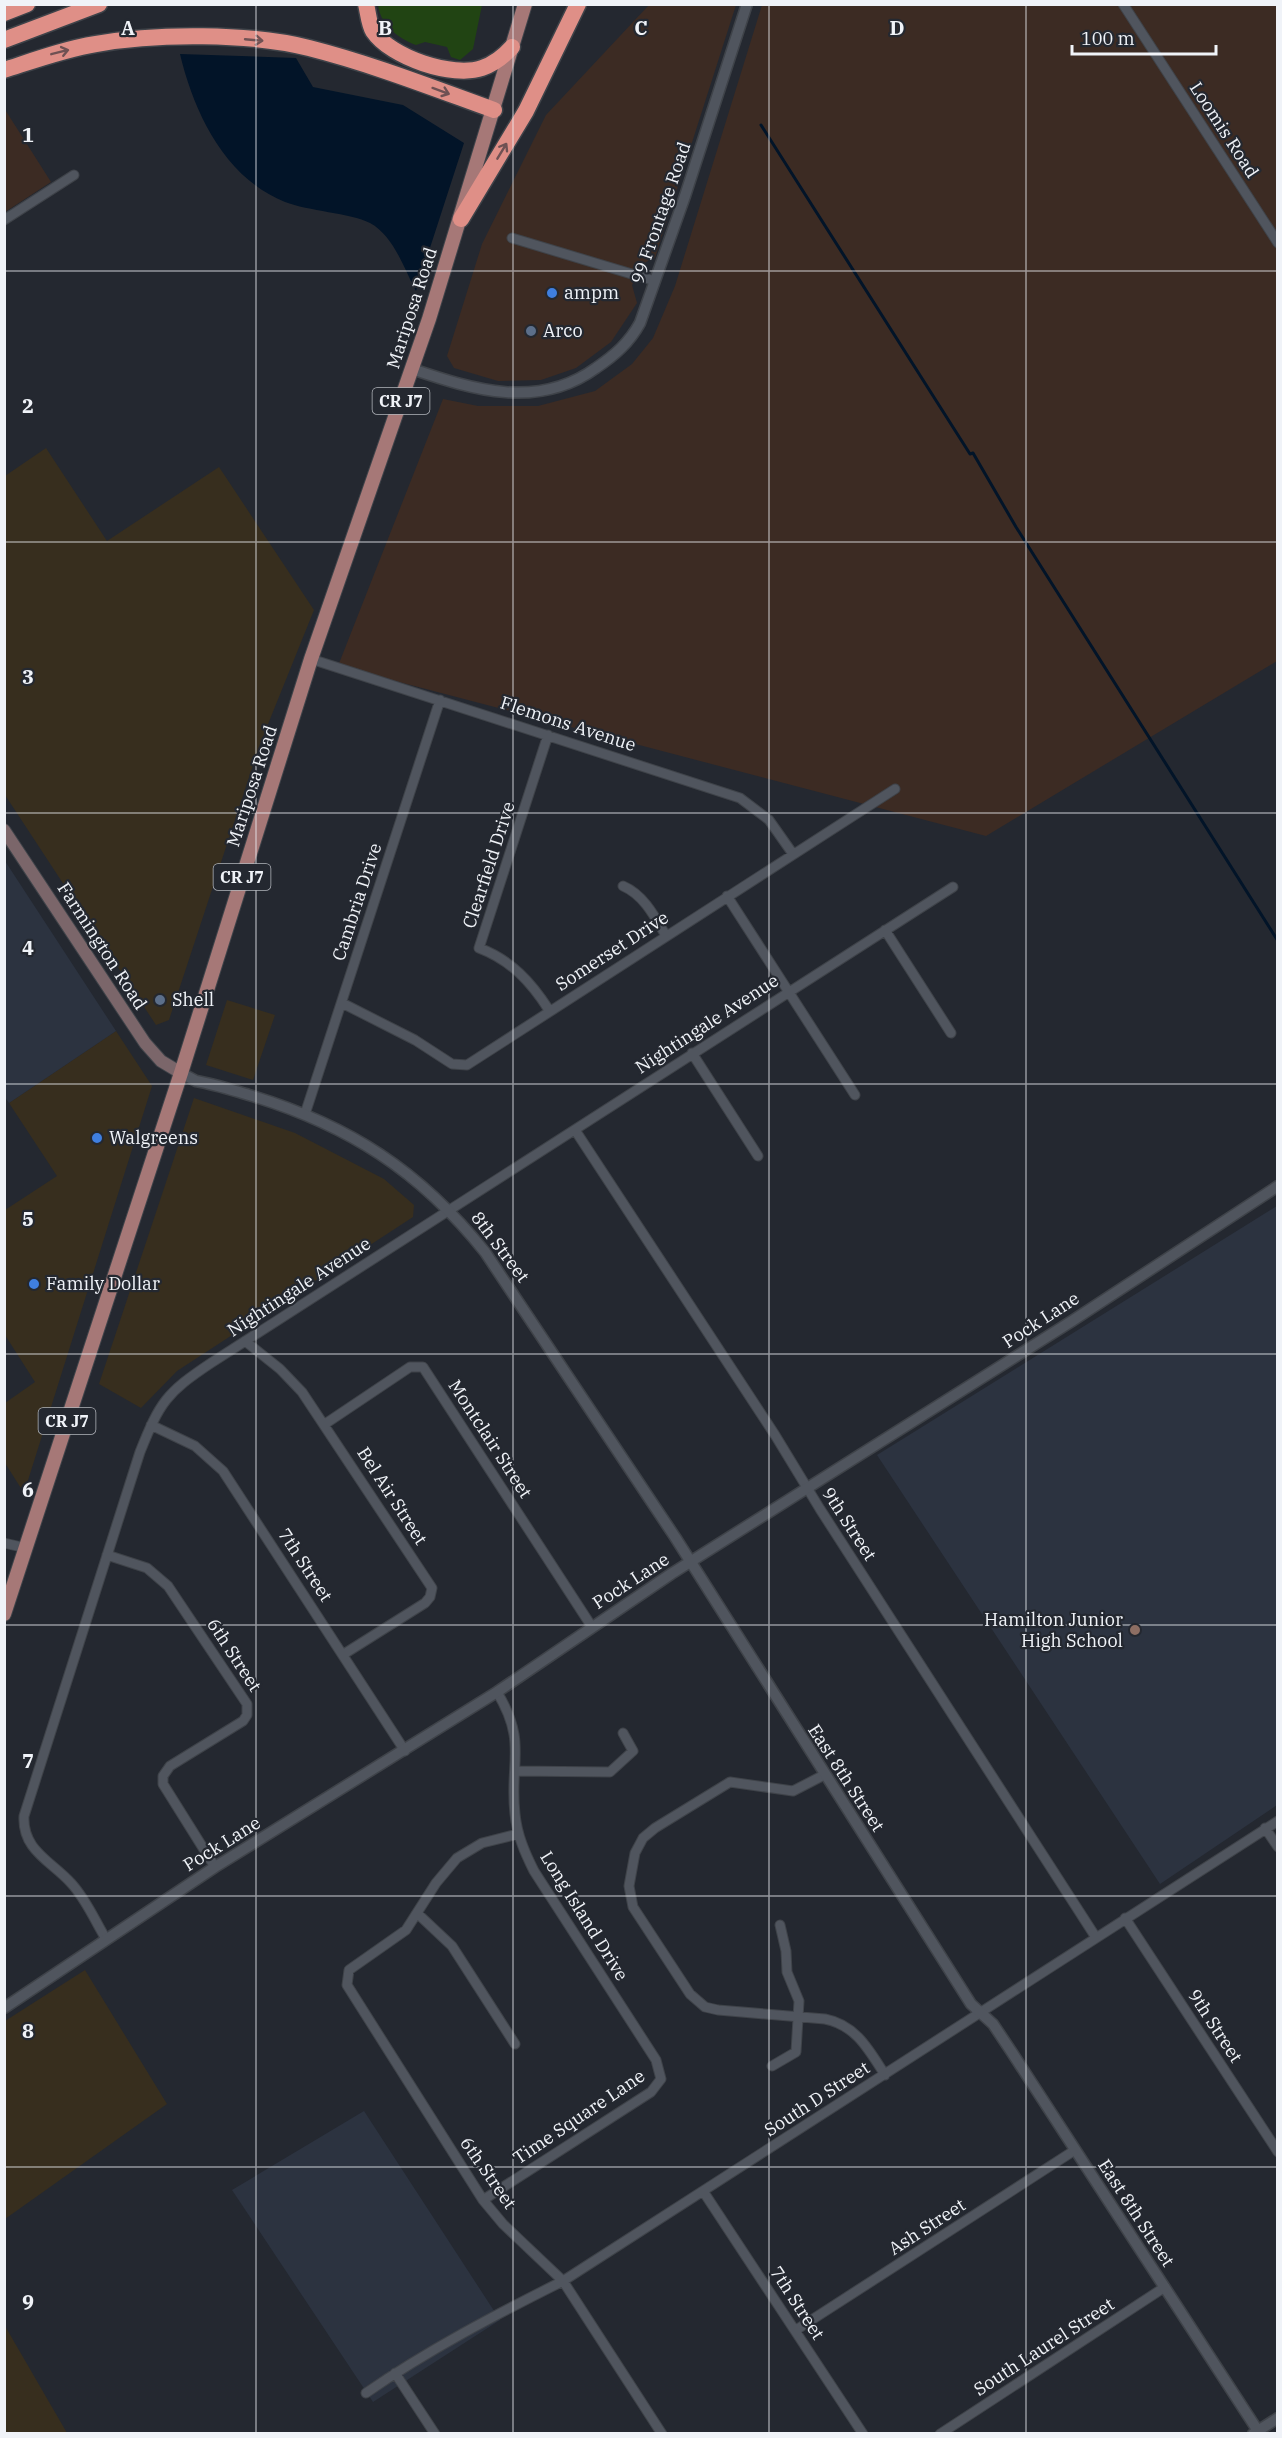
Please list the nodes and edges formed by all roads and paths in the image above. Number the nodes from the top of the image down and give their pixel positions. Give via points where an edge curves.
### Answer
1 (27, 4) edge
2 (99, 4) edge
3 (366, 4) edge
4 (525, 4) edge
5 (578, 4) edge
6 (747, 4) edge
7 (1123, 4) edge
8 (4, 13) edge
9 (4, 40) edge
10 (512, 47) junction
11 (4, 70) edge
12 (494, 110) junction
13 (74, 176) dead end
14 (460, 219) junction
15 (4, 220) edge
16 (512, 238) dead end
17 (1278, 243) edge
18 (655, 280) junction
19 (412, 369) junction
20 (311, 659) junction
21 (440, 700) junction
22 (548, 735) junction
23 (895, 789) dead end
24 (4, 830) edge
25 (793, 854) junction
26 (623, 886) dead end
27 (953, 887) dead end
28 (727, 896) junction
29 (885, 930) junction
30 (666, 936) junction
31 (788, 991) junction
32 (342, 1003) junction
33 (549, 1010) junction
34 (951, 1033) dead end
35 (692, 1053) junction
36 (181, 1073) junction
37 (855, 1095) dead end
38 (305, 1114) junction
39 (575, 1130) junction
40 (758, 1156) dead end
41 (1278, 1186) edge
42 (448, 1211) junction
43 (245, 1341) junction
44 (325, 1424) junction
45 (150, 1425) junction
46 (807, 1489) junction
47 (4, 1544) edge
48 (26, 1548) junction
49 (107, 1555) junction
50 (690, 1562) junction
51 (4, 1614) edge
52 (592, 1627) junction
53 (344, 1654) junction
54 (497, 1692) junction
55 (623, 1732) dead end
56 (405, 1750) junction
57 (516, 1771) junction
58 (824, 1775) junction
59 (1278, 1821) edge
60 (1266, 1828) junction
61 (518, 1833) junction
62 (1278, 1847) edge
63 (215, 1867) junction
64 (418, 1914) junction
65 (1125, 1918) junction
66 (780, 1925) dead end
67 (1095, 1936) junction
68 (106, 1939) junction
69 (4, 2008) edge
70 (979, 2012) junction
71 (799, 2017) junction
72 (515, 2044) dead end
73 (772, 2066) dead end
74 (885, 2075) junction
75 (661, 2079) joint
76 (1075, 2150) junction
77 (1278, 2152) edge
78 (703, 2191) junction
79 (483, 2200) junction
80 (563, 2282) junction
81 (1165, 2287) junction
82 (796, 2330) junction
83 (395, 2373) junction
84 (366, 2393) dead end
85 (1278, 2418) edge
86 (1257, 2432) edge
87 (435, 2433) edge
88 (662, 2433) edge
89 (863, 2433) edge
90 (940, 2433) edge

1 - 8 highway
2 - 9 highway
3 - 10 highway via 373,30 389,46 405,56 453,72 481,69
4 - 10 main road, Mariposa Road / CR J7
14 -> 5 highway via 525,111
6 - 18 street, 99 Frontage Road
7 - 17 street, Loomis Road
10 - 12 main road, Mariposa Road / CR J7
11 -> 12 highway via 97,43 173,37 254,39 306,47 367,64
12 - 14 main road, Mariposa Road / CR J7
13 - 15 street
14 - 19 main road, Mariposa Road / CR J7
16 - 18 street
18 - 19 street, 99 Frontage Road via 631,339 616,355 586,375 553,390 525,394 487,392
19 - 20 main road, Mariposa Road / CR J7
20 - 21 street, Flemons Avenue
20 - 36 main road, Mariposa Road / CR J7
21 - 22 street, Flemons Avenue
21 - 32 street, Cambria Drive
22 - 25 street, Flemons Avenue via 740,798 769,820
22 - 33 street, Clearfield Drive via 479,948 515,968
23 - 25 street, Somerset Drive
24 - 36 main road, Farmington Road via 145,1043 161,1061
25 - 28 street, Somerset Drive
26 - 30 street via 632,889 651,910
27 - 29 street, Nightingale Avenue
28 - 30 street, Somerset Drive
28 - 31 street
29 - 31 street, Nightingale Avenue
29 - 34 street
30 - 33 street, Somerset Drive
31 - 35 street, Nightingale Avenue
31 - 37 street
32 - 33 street, Somerset Drive via 462,1066
32 - 38 street, Cambria Drive
35 - 39 street, Nightingale Avenue
35 - 40 street
36 - 38 street, 8th Street
36 - 48 main road, Mariposa Road / CR J7
38 - 42 street, 8th Street via 365,1142 391,1159
39 - 42 street, Nightingale Avenue
39 - 46 street, 9th Street
41 - 46 street, Pock Lane
42 - 43 street, Nightingale Avenue
42 - 50 street, 8th Street via 460,1220 501,1273
43 - 44 street, Bel Air Street via 280,1369
43 - 45 street, Nightingale Avenue via 171,1393
44 - 52 street, Montclair Street via 410,1367 423,1367
44 - 53 street, Bel Air Street via 432,1588 425,1603
45 - 49 street, Nightingale Avenue
45 - 53 street, 7th Street via 195,1446 223,1471
46 - 50 street, Pock Lane
46 - 67 street, 9th Street
47 - 48 street
48 - 51 main road, Mariposa Road / CR J7
49 - 63 street, 6th Street via 147,1569 168,1586 247,1704 243,1721 177,1761 163,1776 163,1784
49 - 68 street, Nightingale Avenue via 24,1822 29,1843 71,1883
50 - 52 street, Pock Lane
50 - 58 street, East 8th Street
52 - 54 street, Pock Lane
53 - 56 street, 7th Street
54 - 56 street, Pock Lane
54 - 57 street, Long Island Drive via 512,1721
55 - 57 street via 633,1751 610,1772
56 - 63 street, Pock Lane
57 - 61 street, Long Island Drive
58 - 70 street, East 8th Street
58 - 71 street via 792,1791 742,1782 722,1785 643,1838 635,1853 629,1886 633,1906 699,2002 712,2010
59 - 60 street, South D Street
60 - 62 street
60 - 65 street, South D Street
61 - 64 street via 483,1843 457,1858
61 - 75 street, Long Island Drive via 534,1871 656,2060
63 - 68 street, Pock Lane
64 - 72 street via 452,1946
64 - 79 street, 6th Street via 393,1940 354,1965 346,1978 350,1993
65 - 67 street, South D Street
65 - 77 street, 9th Street
66 - 71 street via 787,1972 799,2001
67 - 70 street, South D Street
68 - 69 street, Pock Lane
70 - 74 street, South D Street
70 - 76 street, East 8th Street via 1005,2042
71 - 73 street via 796,2052
71 - 74 street via 844,2025 865,2044
74 - 78 street, South D Street
75 - 79 street, Time Square Lane via 651,2092
76 - 81 street, East 8th Street
76 - 82 street, Ash Street
78 - 80 street, South D Street
78 - 82 street, 7th Street
79 - 80 street, 6th Street
80 - 83 street, South D Street
80 - 88 street, 6th Street
81 - 86 street, East 8th Street
81 - 90 street, South Laurel Street
82 - 89 street, 7th Street
83 - 84 street, South D Street
83 - 87 street
85 - 86 street

